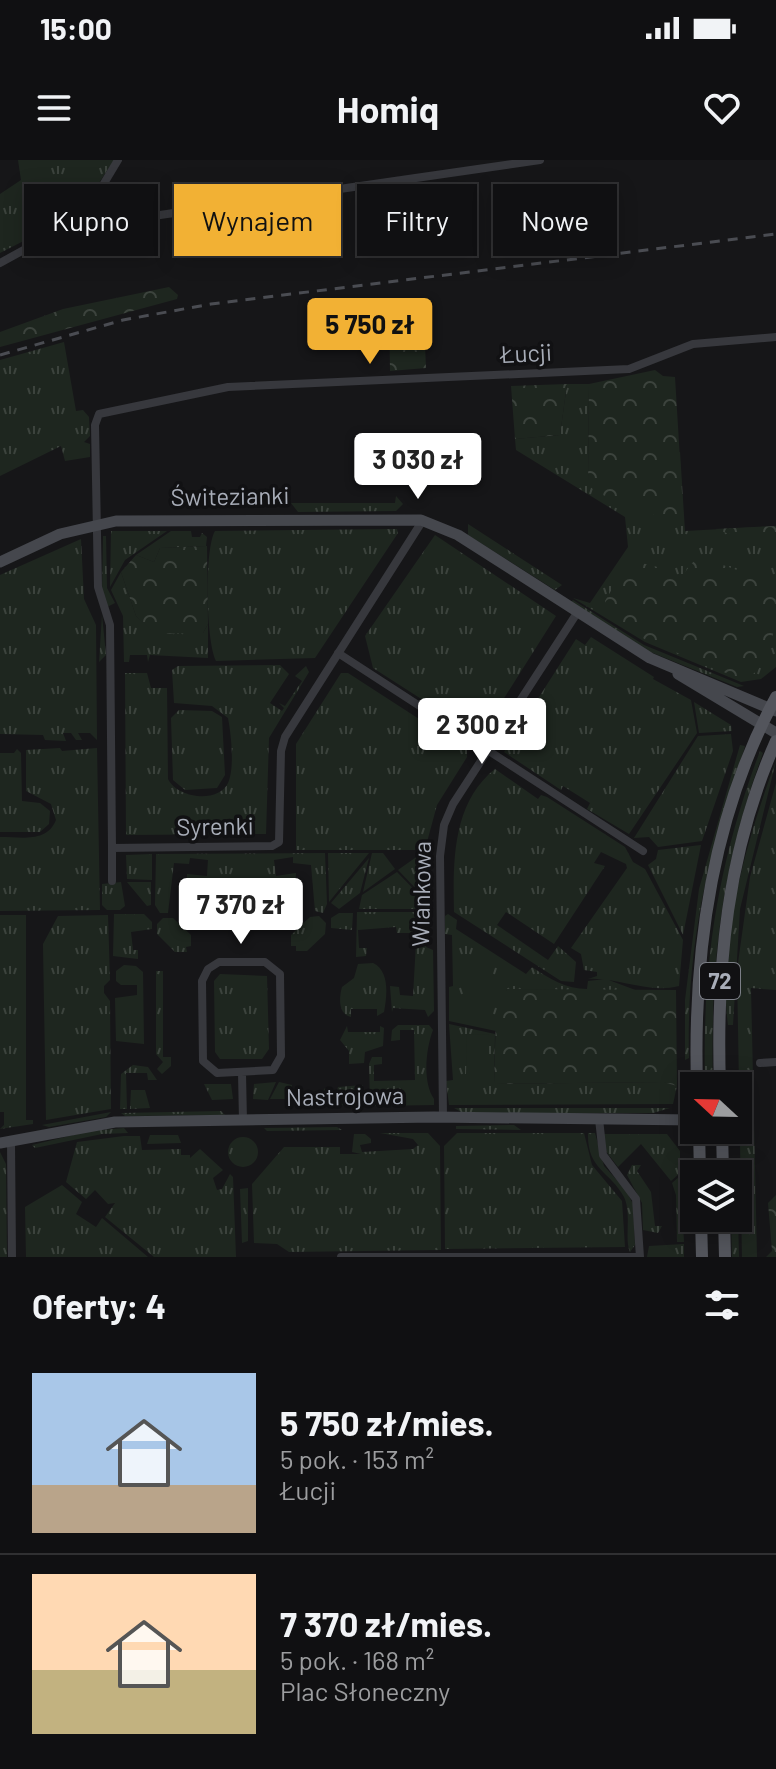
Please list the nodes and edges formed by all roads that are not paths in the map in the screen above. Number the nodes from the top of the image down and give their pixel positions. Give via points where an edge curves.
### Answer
1 (118, 160) edge
2 (540, 160) edge
3 (104, 184) edge
4 (158, 215) edge
5 (24, 250) edge
6 (0, 263) edge
7 (776, 337) edge
8 (423, 520) junction
9 (96, 524) junction
10 (0, 562) edge
11 (577, 613) junction
12 (338, 653) junction
13 (667, 667) junction
14 (774, 705) edge
15 (761, 726) junction
16 (776, 733) edge
17 (776, 741) edge
18 (488, 750) junction
19 (112, 848) junction
20 (643, 851) dead end
21 (112, 881) dead end
22 (776, 1062) edge
23 (760, 1063) dead end
24 (697, 1072) edge
25 (720, 1072) edge
26 (242, 1073) junction
27 (443, 1117) junction
28 (599, 1119) junction
29 (680, 1120) edge
30 (243, 1121) junction
31 (5, 1143) edge
32 (701, 1232) edge
33 (724, 1232) edge
34 (12, 1257) edge
35 (341, 1257) edge
36 (640, 1257) edge
37 (702, 1257) edge
38 (725, 1257) edge

1 - 3 street
2 - 4 street
5 - 6 street
7 - 9 street, Łucji via 693,344 629,369 228,387 99,414
8 - 9 street, Świtezianki via 168,519
8 - 11 street, Świtezianki via 458,535
8 - 12 street, Syrenki
9 - 10 street, Świtezianki via 48,538
9 - 19 street via 98,592 110,625
11 - 13 street, Świtezianki
11 - 18 street, Wiankowa
12 - 18 street
12 - 19 street, Syrenki via 285,737 279,842
13 - 14 street, Świtezianki
13 - 15 street, Świtezianki
14 - 15 main road, 72
15 - 16 street, Świtezianki
15 - 24 main road, 72 via 723,835 709,895 696,1009
17 - 25 main road, 72 via 747,818 728,906
18 - 20 street
18 - 27 street, Wiankowa via 453,804 441,838
19 - 21 street
22 - 23 street
26 - 26 street via 269,1072 280,1063 281,979 265,962 219,962 209,967 202,981 202,1056 213,1072
26 - 30 street
27 - 28 street, Nastrojowa
27 - 30 street, Nastrojowa
28 - 29 street, Nastrojowa
28 - 36 street via 603,1155 636,1199
30 - 31 street, Nastrojowa via 105,1122
31 - 34 street
32 - 37 main road
33 - 38 main road
35 - 36 street

